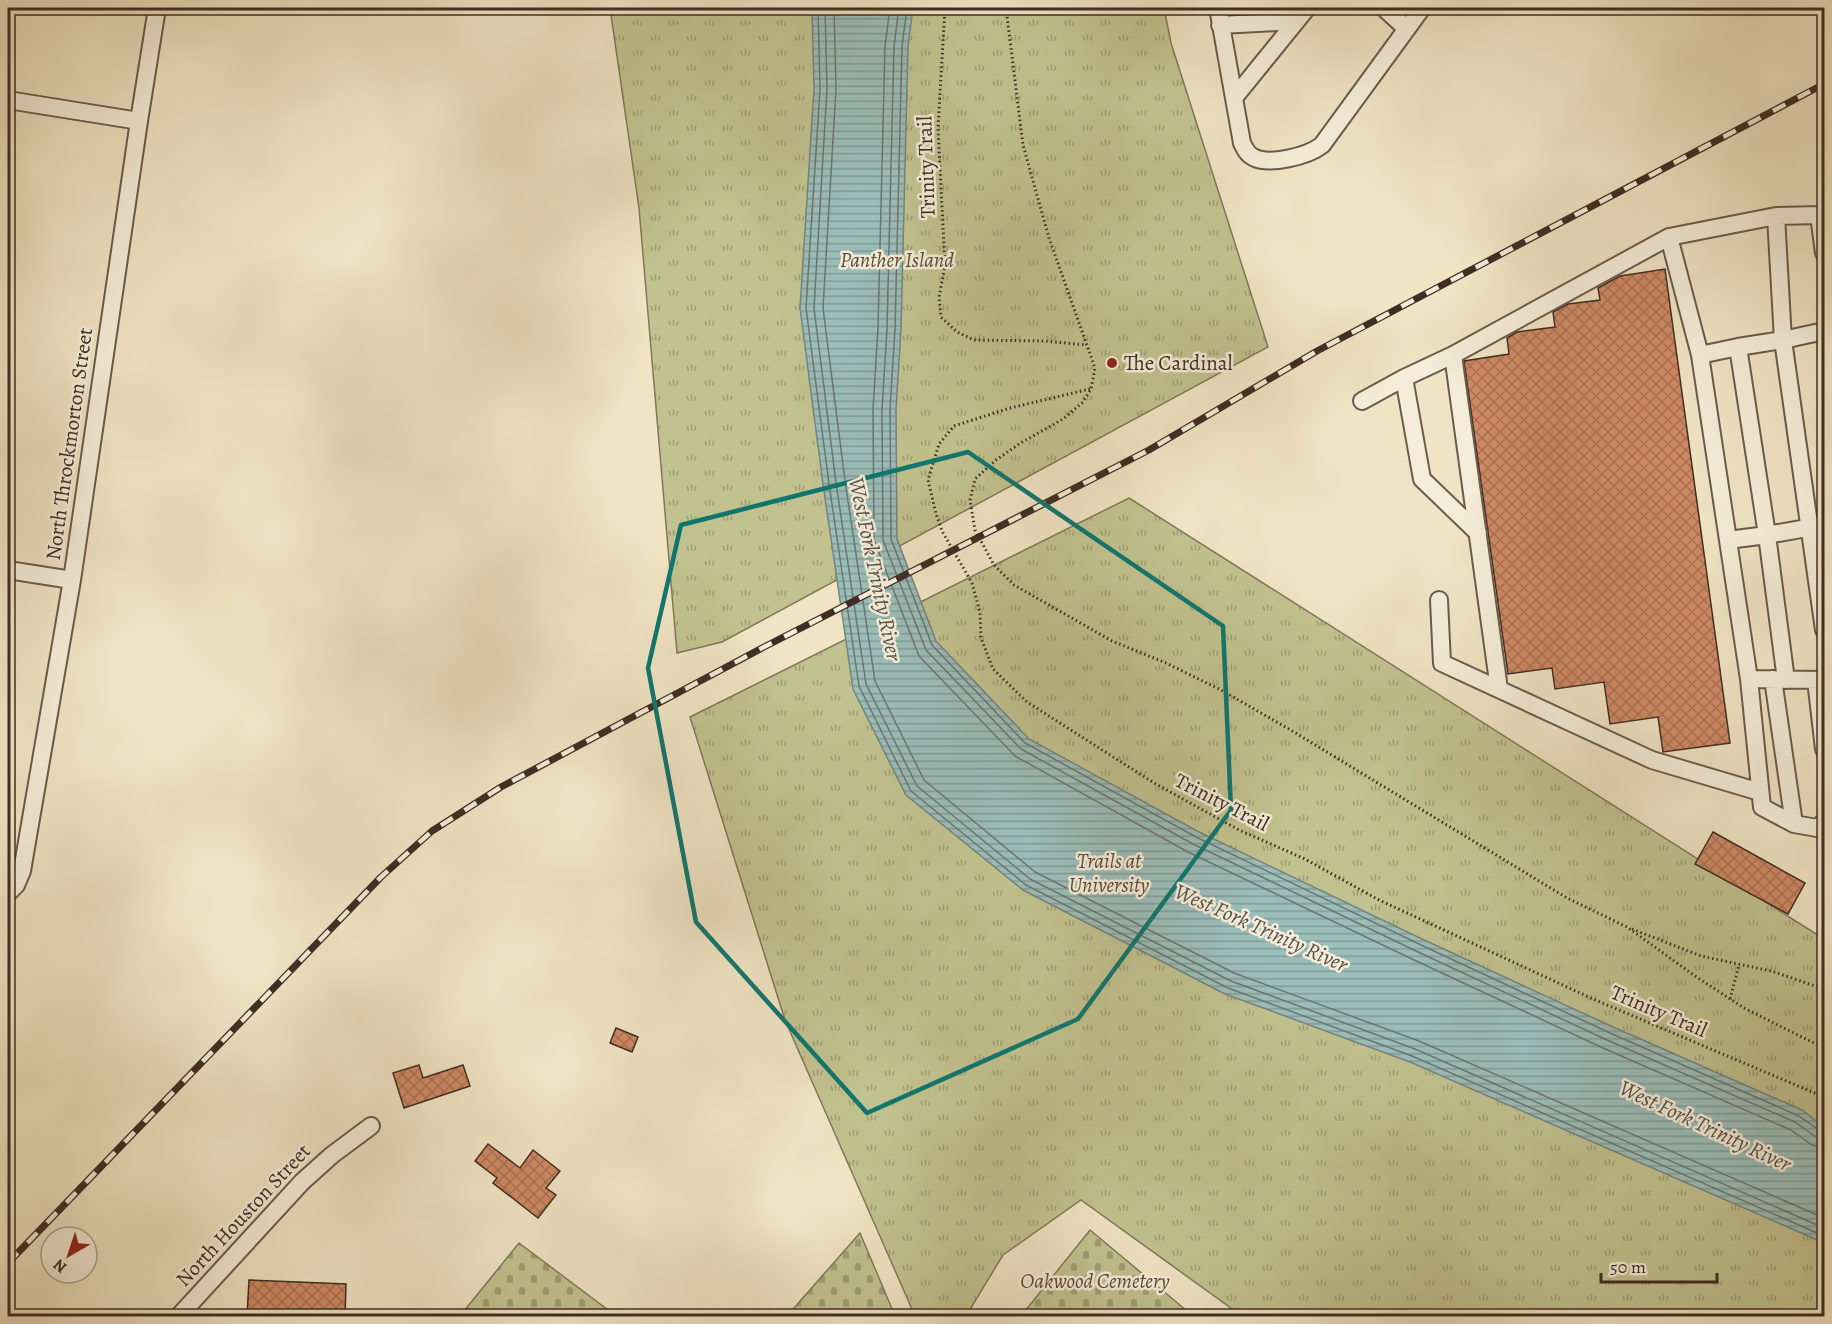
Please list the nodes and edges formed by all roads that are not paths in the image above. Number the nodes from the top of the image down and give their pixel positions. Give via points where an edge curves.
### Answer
1 (157, 8) edge
2 (1218, 8) edge
3 (1307, 8) edge
4 (1384, 8) edge
5 (1422, 8) edge
6 (1296, 21) junction
7 (1220, 25) junction
8 (1407, 28) junction
9 (1234, 98) junction
10 (8, 100) edge
11 (139, 121) junction
12 (1822, 214) edge
13 (1776, 216) junction
14 (1669, 237) junction
15 (1824, 253) edge
16 (1824, 331) edge
17 (1783, 340) junction
18 (1738, 347) junction
19 (1453, 355) junction
20 (1700, 355) junction
21 (1404, 378) junction
22 (1362, 401) dead end
23 (1817, 526) edge
24 (1478, 533) junction
25 (1767, 535) junction
26 (1728, 540) junction
27 (8, 570) edge
28 (72, 580) junction
29 (1439, 600) dead end
30 (1824, 630) edge
31 (1749, 679) junction
32 (1780, 680) junction
33 (1820, 680) edge
34 (1499, 689) junction
35 (1824, 749) edge
36 (1760, 792) junction
37 (1824, 822) edge
38 (1794, 824) junction
39 (12, 889) edge
40 (371, 1126) dead end
41 (179, 1317) edge

1 - 11 street, North Throckmorton Street
2 - 7 street
3 - 6 street
4 - 8 street
5 - 8 street
6 - 7 street
6 - 9 street
7 - 9 street
8 - 9 street via 1315,151 1273,161 1254,158 1242,143
10 - 11 street
11 - 28 street, North Throckmorton Street
12 - 13 street
12 - 15 street
13 - 14 street
13 - 17 street
14 - 19 street
14 - 20 street
16 - 17 street
17 - 18 street
17 - 23 street
18 - 20 street
18 - 25 street
19 - 21 street
19 - 24 street
20 - 26 street
21 - 22 street
21 - 24 street via 1422,479
23 - 25 street
23 - 30 street
24 - 34 street
25 - 26 street
25 - 32 street
26 - 31 street
27 - 28 street
28 - 39 street, North Throckmorton Street via 22,872
29 - 34 street via 1442,663
31 - 32 street
31 - 36 street
32 - 33 street
32 - 38 street
33 - 35 street
34 - 36 street via 1652,760
36 - 38 street via 1762,807
37 - 38 street via 1817,828
40 - 41 street, North Houston Street via 302,1182

